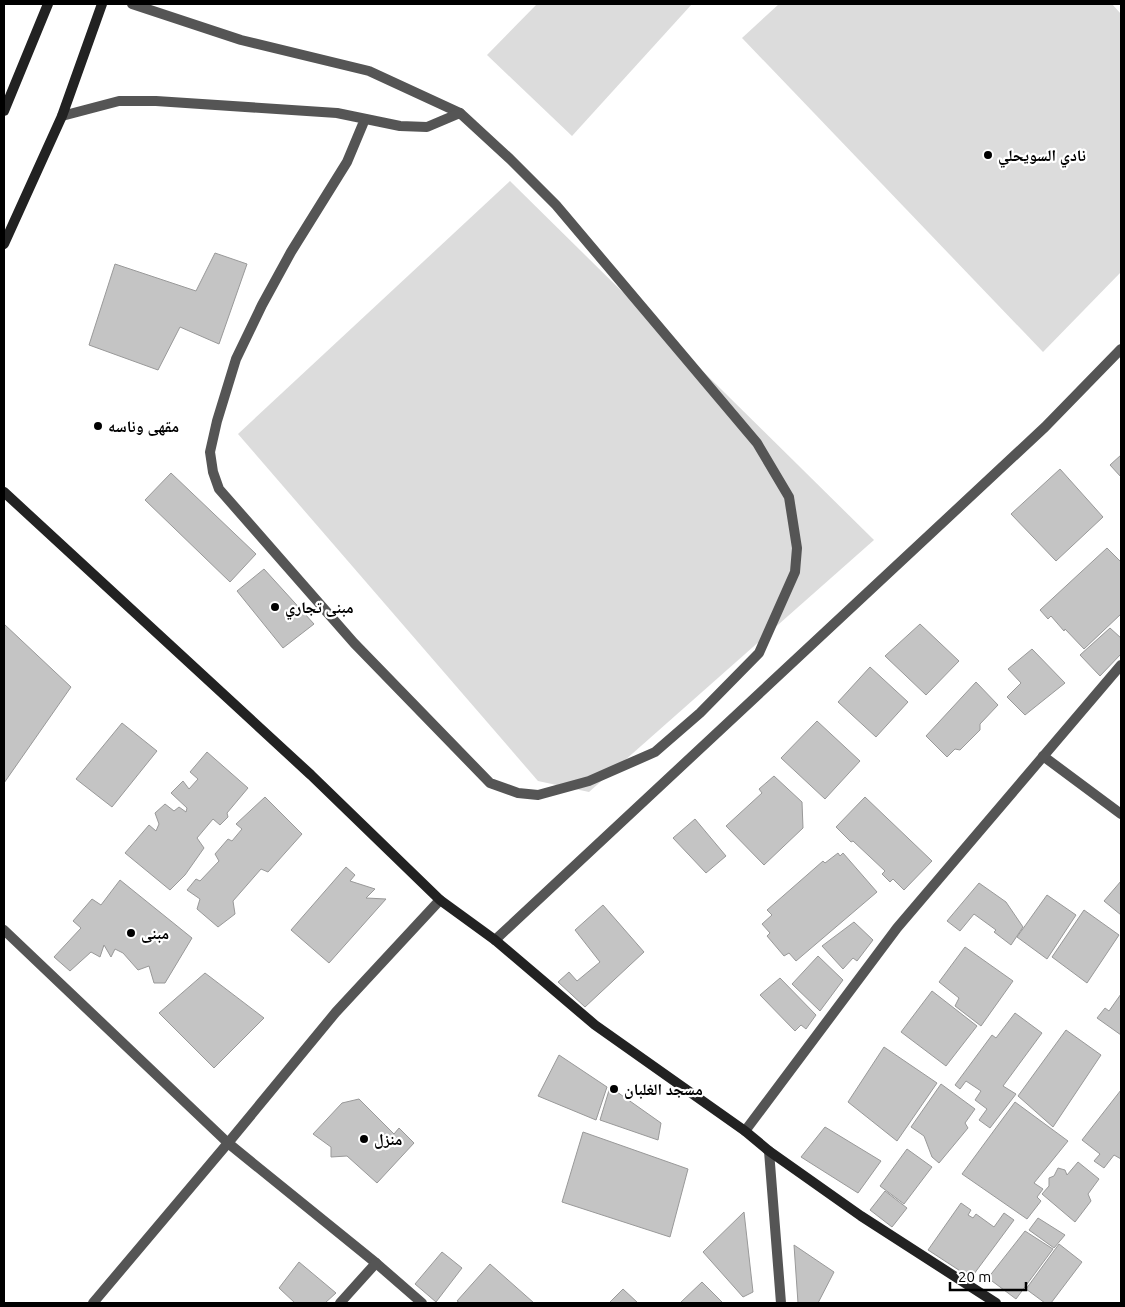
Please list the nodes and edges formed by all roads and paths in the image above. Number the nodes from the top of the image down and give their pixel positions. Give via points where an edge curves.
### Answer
1 (48, 4) edge
2 (102, 4) edge
3 (132, 4) edge
4 (7, 90) edge
5 (4, 111) edge
6 (460, 112) junction
7 (62, 116) junction
8 (366, 119) junction
9 (4, 244) edge
10 (1121, 349) edge
11 (4, 492) edge
12 (1121, 665) edge
13 (1043, 756) junction
14 (1121, 814) edge
15 (440, 900) junction
16 (4, 930) edge
17 (495, 940) junction
18 (745, 1131) junction
19 (228, 1143) junction
20 (769, 1152) junction
21 (376, 1263) junction
22 (94, 1303) edge
23 (340, 1303) edge
24 (422, 1303) edge
25 (781, 1303) edge
26 (996, 1303) edge

1 - 4 street
2 - 7 street
3 - 6 street via 241,40 369,71
4 - 5 street
6 - 8 street via 427,127 400,126
6 - 8 street via 556,205 757,443 789,497 797,548 795,572 759,653 700,713 655,752 589,780 538,795 518,793 490,783 354,643 219,489 213,472 210,452 236,359 291,252 347,162
7 - 8 street via 119,101 156,101 337,113
7 - 9 street
10 - 17 street via 1045,427
11 - 15 street via 311,775
12 - 13 street
13 - 14 street
13 - 18 street via 897,928
15 - 17 street
15 - 19 street via 336,1012
16 - 19 street
17 - 18 street via 595,1025
18 - 20 street
19 - 21 street
19 - 22 street
20 - 25 street
20 - 26 street
21 - 23 street
21 - 24 street

